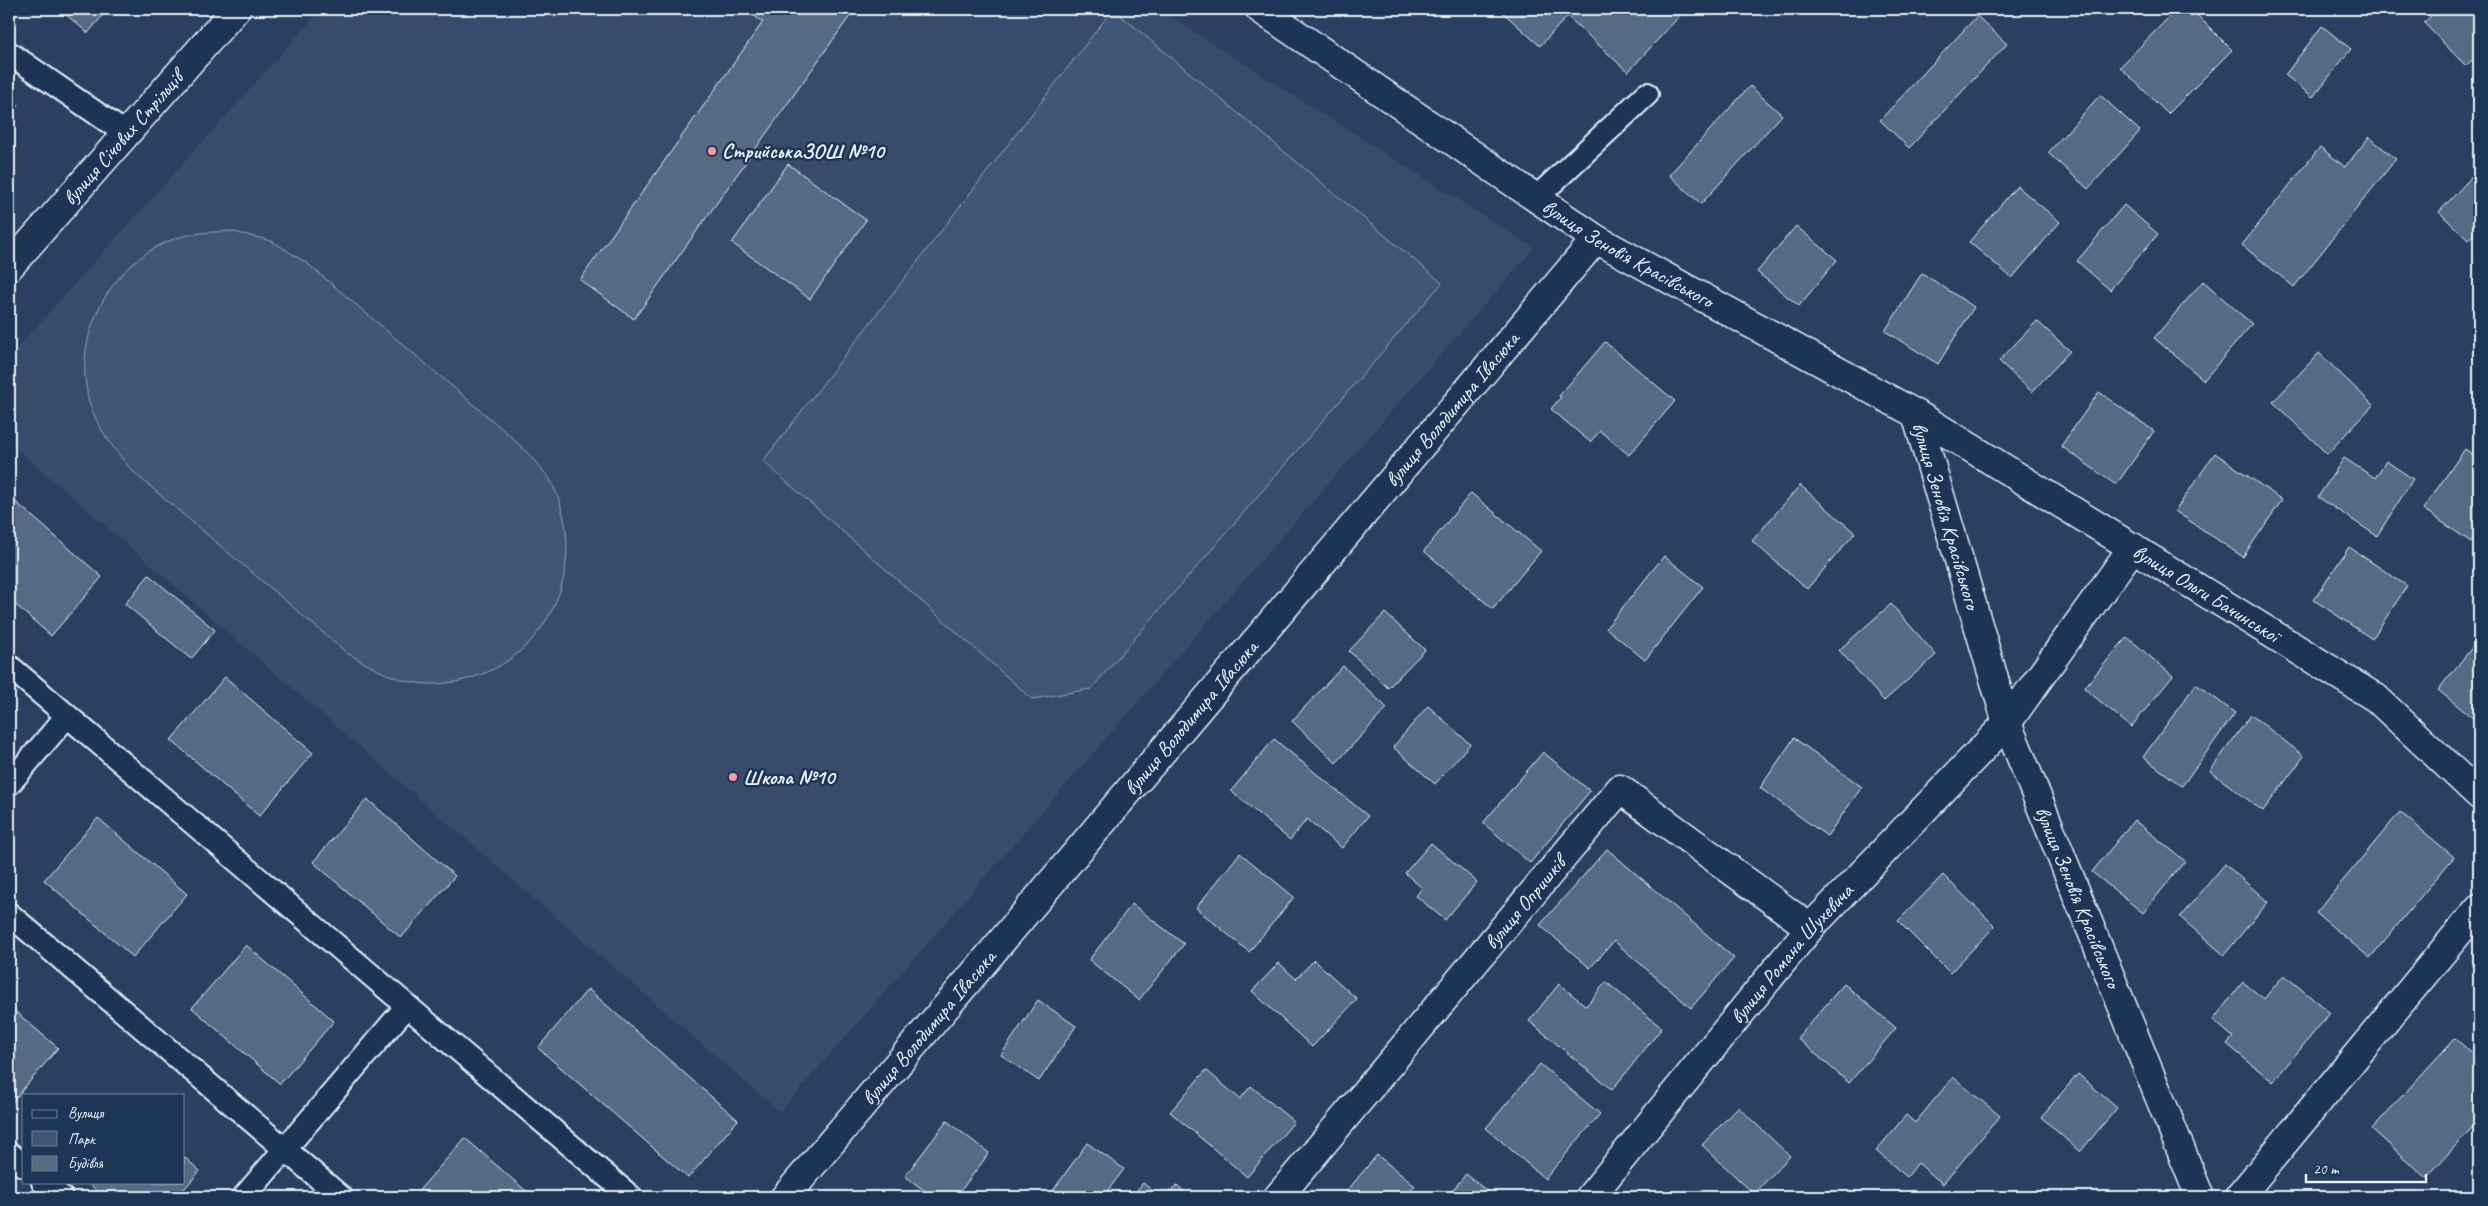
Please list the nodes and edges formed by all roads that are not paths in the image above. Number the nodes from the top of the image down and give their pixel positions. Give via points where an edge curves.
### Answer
1 (236, 9) edge
2 (1260, 9) edge
3 (9, 53) edge
4 (1647, 94) dead end
5 (125, 133) junction
6 (1536, 198) junction
7 (1596, 239) junction
8 (9, 267) edge
9 (1916, 414) junction
10 (2133, 547) junction
11 (9, 666) edge
12 (67, 716) junction
13 (2007, 723) junction
14 (9, 784) edge
15 (2479, 794) edge
16 (2479, 908) edge
17 (9, 914) edge
18 (1810, 928) junction
19 (406, 1006) junction
20 (285, 1149) junction
21 (9, 1153) edge
22 (22, 1164) edge
23 (45, 1184) edge
24 (61, 1197) edge
25 (244, 1197) edge
26 (341, 1197) edge
27 (631, 1197) edge
28 (785, 1197) edge
29 (1278, 1197) edge
30 (1590, 1197) edge
31 (2200, 1197) edge
32 (2239, 1197) edge

1 - 5 street, вулиця Січових Стрільців
2 - 6 street, вулиця Зеновія Красівського
3 - 5 lane
4 - 6 lane
5 - 8 street, вулиця Січових Стрільців
6 - 7 street, вулиця Зеновія Красівського
7 - 9 street, вулиця Зеновія Красівського
7 - 28 street, вулиця Володимира Івасюка
9 - 10 street, вулиця Ольги Бачинської
9 - 13 street, вулиця Зеновія Красівського
10 - 13 street, вулиця Романа Шухевича
10 - 15 street, вулиця Ольги Бачинської via 2376,698
11 - 12 lane
12 - 14 lane
12 - 19 lane
13 - 18 street, вулиця Романа Шухевича
13 - 31 street, вулиця Зеновія Красівського
16 - 32 street
17 - 20 lane
18 - 29 street, вулиця Опришків via 1620,789
18 - 30 street, вулиця Романа Шухевича
19 - 20 lane
19 - 27 lane
20 - 25 lane
20 - 26 lane
21 - 22 lane
23 - 24 lane

